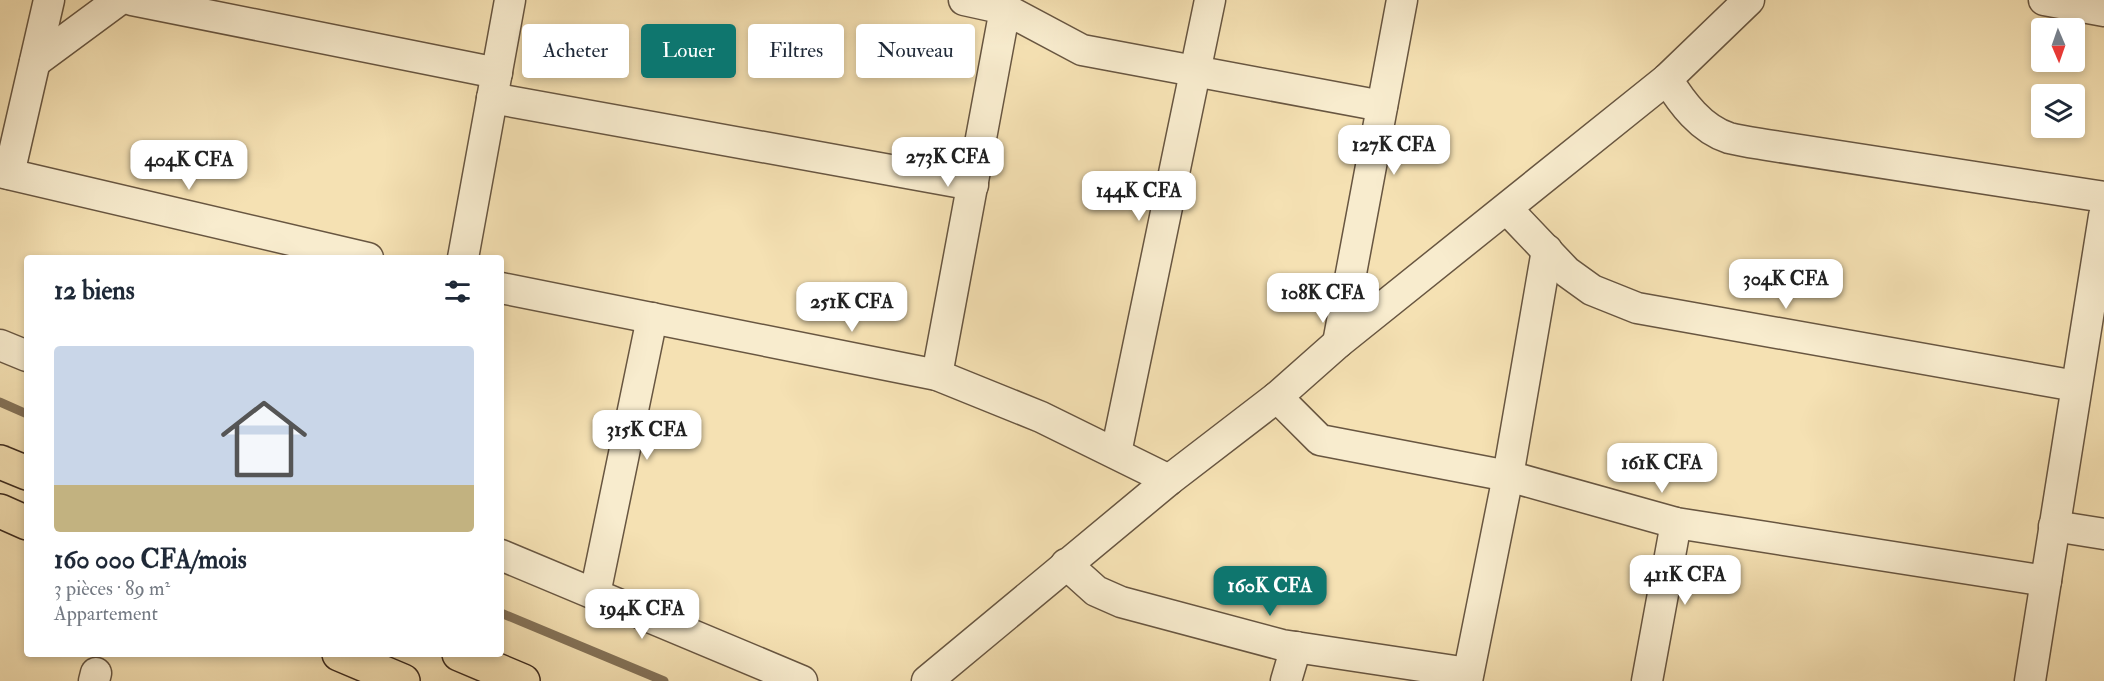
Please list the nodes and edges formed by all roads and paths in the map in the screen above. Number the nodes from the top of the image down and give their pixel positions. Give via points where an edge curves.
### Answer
1 (49, 0) edge
2 (119, 0) edge
3 (132, 0) edge
4 (510, 0) edge
5 (964, 0) edge
6 (1210, 0) edge
7 (1402, 0) edge
8 (1749, 0) edge
9 (2044, 0) edge
10 (1005, 9) junction
11 (2104, 11) edge
12 (35, 62) junction
13 (1195, 70) junction
14 (1667, 80) junction
15 (495, 85) junction
16 (1382, 106) junction
17 (4, 173) edge
18 (973, 185) junction
19 (2104, 197) edge
20 (1507, 208) junction
21 (2104, 216) edge
22 (1546, 250) junction
23 (355, 255) edge
24 (464, 255) edge
25 (504, 289) edge
26 (652, 318) junction
27 (1338, 343) junction
28 (0, 345) edge
29 (2094, 345) edge
30 (24, 355) edge
31 (937, 375) junction
32 (2076, 386) junction
33 (1277, 397) junction
34 (1116, 453) junction
35 (0, 462) edge
36 (24, 472) edge
37 (1508, 476) junction
38 (1169, 480) junction
39 (0, 511) edge
40 (24, 522) edge
41 (1676, 523) junction
42 (2054, 526) junction
43 (2104, 534) edge
44 (504, 556) edge
45 (1065, 564) junction
46 (2046, 581) junction
47 (595, 594) junction
48 (1296, 647) junction
49 (346, 657) edge
50 (466, 657) edge
51 (1468, 677) edge
52 (403, 681) edge
53 (523, 681) edge
54 (802, 681) edge
55 (927, 681) edge
56 (1286, 681) edge
57 (1647, 681) edge
58 (2030, 681) edge

1 - 12 street
2 - 12 street
3 - 15 street
4 - 15 street
5 - 10 street
6 - 13 street
7 - 16 street
8 - 14 street
9 - 11 street
10 - 13 street via 1082,50
10 - 18 street
12 - 17 street
13 - 16 street
13 - 34 street
14 - 19 street via 1700,120 1728,137
14 - 20 street
15 - 18 street
15 - 24 street
16 - 27 street
17 - 23 street
18 - 31 street
20 - 22 street
20 - 27 street
21 - 29 street
22 - 32 street via 1592,290 1637,308
22 - 37 street
25 - 26 street
26 - 31 street
26 - 47 street
27 - 33 street
28 - 30 street
29 - 32 street
31 - 34 street via 1041,417
32 - 42 street
33 - 37 street via 1320,440
33 - 38 street
34 - 38 street
35 - 36 highway
37 - 41 street
37 - 51 street
38 - 45 street
39 - 40 highway
41 - 46 street
41 - 57 street
42 - 43 street
42 - 46 street
44 - 47 street
45 - 48 street via 1096,591 1121,602
45 - 55 street
46 - 58 street
47 - 54 street
48 - 51 street
48 - 56 street
49 - 52 highway
50 - 53 highway

